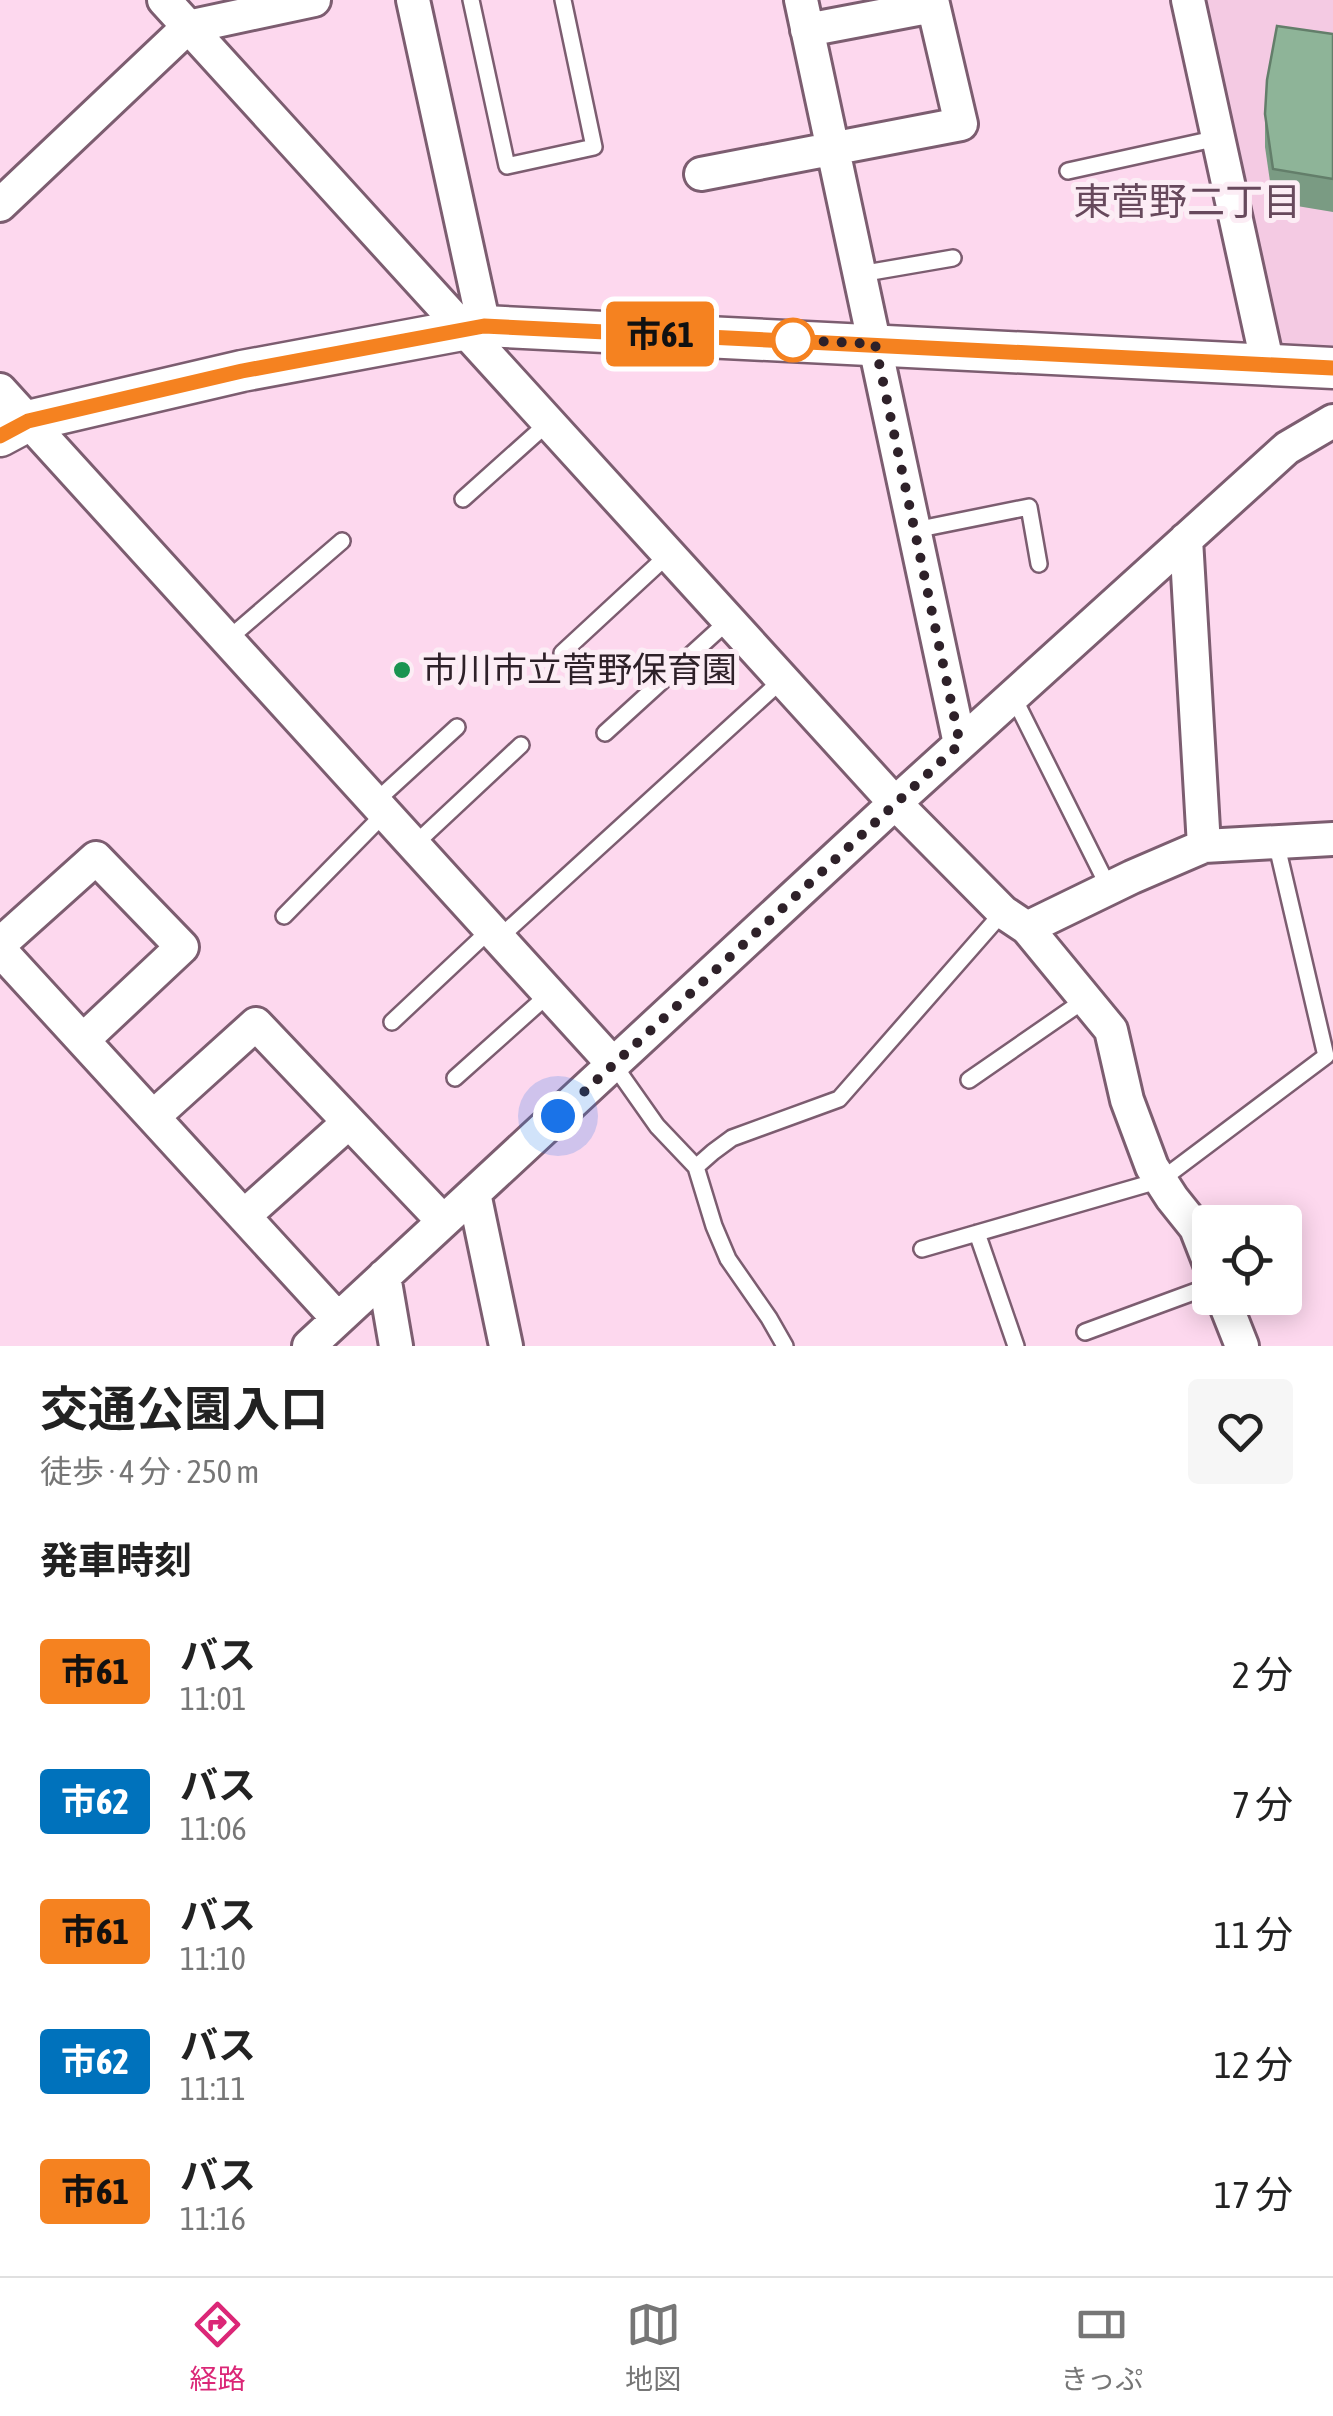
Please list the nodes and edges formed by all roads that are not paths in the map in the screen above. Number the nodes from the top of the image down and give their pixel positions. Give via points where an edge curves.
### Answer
1 (164, 0) edge
2 (310, 0) edge
3 (413, 0) edge
4 (471, 0) edge
5 (563, 0) edge
6 (1188, 0) edge
7 (933, 3) edge
8 (804, 15) edge
9 (188, 27) junction
10 (1218, 138) junction
11 (833, 150) junction
12 (1068, 170) dead end
13 (700, 174) dead end
14 (0, 205) edge
15 (953, 258) dead end
16 (860, 274) junction
17 (474, 327) junction
18 (875, 344) junction
19 (1268, 366) junction
20 (1333, 368) edge
21 (0, 390) edge
22 (1333, 421) edge
23 (549, 422) junction
24 (14, 428) edge
25 (463, 499) dead end
26 (914, 530) junction
27 (1186, 539) junction
28 (342, 541) dead end
29 (669, 554) junction
30 (1039, 564) dead end
31 (728, 621) junction
32 (227, 640) junction
33 (562, 654) dead end
34 (782, 679) junction
35 (1012, 696) junction
36 (457, 727) dead end
37 (605, 733) dead end
38 (960, 744) junction
39 (522, 745) dead end
40 (895, 803) junction
41 (380, 808) junction
42 (1333, 839) edge
43 (1276, 842) junction
44 (414, 845) junction
45 (1204, 846) junction
46 (1109, 888) junction
47 (284, 916) dead end
48 (1015, 920) junction
49 (494, 934) junction
50 (0, 947) edge
51 (549, 994) junction
52 (1086, 999) junction
53 (392, 1022) dead end
54 (83, 1040) junction
55 (614, 1065) junction
56 (454, 1078) dead end
57 (969, 1080) dead end
58 (153, 1117) junction
59 (349, 1122) junction
60 (696, 1167) junction
61 (1161, 1180) junction
62 (474, 1192) junction
63 (244, 1216) junction
64 (443, 1221) junction
65 (1192, 1223) edge
66 (977, 1233) junction
67 (922, 1249) dead end
68 (384, 1276) junction
69 (1192, 1293) edge
70 (1230, 1315) edge
71 (338, 1319) junction
72 (1085, 1332) dead end
73 (310, 1346) edge
74 (396, 1346) edge
75 (506, 1346) edge
76 (785, 1346) edge
77 (1016, 1346) edge
78 (1242, 1346) edge

1 - 9 street
2 - 9 street
3 - 17 street
4 - 5 lane via 508,166 594,146
6 - 10 street
7 - 8 street
7 - 11 street via 962,124
8 - 11 street
9 - 14 street
9 - 17 street
10 - 12 lane
10 - 19 street
11 - 13 street
11 - 16 street
15 - 16 lane
16 - 18 street
17 - 18 street
17 - 23 street
17 - 24 street via 242,371
18 - 19 street
18 - 26 street
19 - 20 street
21 - 24 street
22 - 27 street via 1287,448
23 - 25 lane
23 - 29 street
24 - 32 street
26 - 30 lane via 1029,506
26 - 38 street
27 - 35 street
27 - 45 street
28 - 32 lane
29 - 31 street
29 - 33 lane
31 - 34 street
31 - 37 lane
32 - 41 street
34 - 40 street
34 - 49 lane
35 - 38 street
35 - 46 lane
36 - 41 lane
38 - 40 street
39 - 44 lane
40 - 48 street
40 - 55 street
41 - 44 street
41 - 47 lane
42 - 43 street
43 - 45 street
43 - 61 lane via 1326,1056
44 - 49 street
45 - 46 street
46 - 48 street
48 - 52 street
48 - 60 lane via 839,1100 732,1138
49 - 51 street
49 - 53 lane
50 - 54 street
50 - 54 street via 96,858 182,947
51 - 55 street
51 - 56 lane
52 - 57 lane
52 - 61 street via 1111,1030 1128,1100
54 - 58 street
55 - 60 lane
55 - 62 street
58 - 59 street via 256,1024
58 - 63 street
59 - 63 street
59 - 64 street
60 - 76 lane via 728,1259
61 - 65 street
61 - 66 lane
62 - 64 street
62 - 75 street
63 - 71 street
64 - 68 street
66 - 67 lane
66 - 77 lane
68 - 71 street
68 - 74 street
69 - 72 lane
70 - 78 street
71 - 73 street

